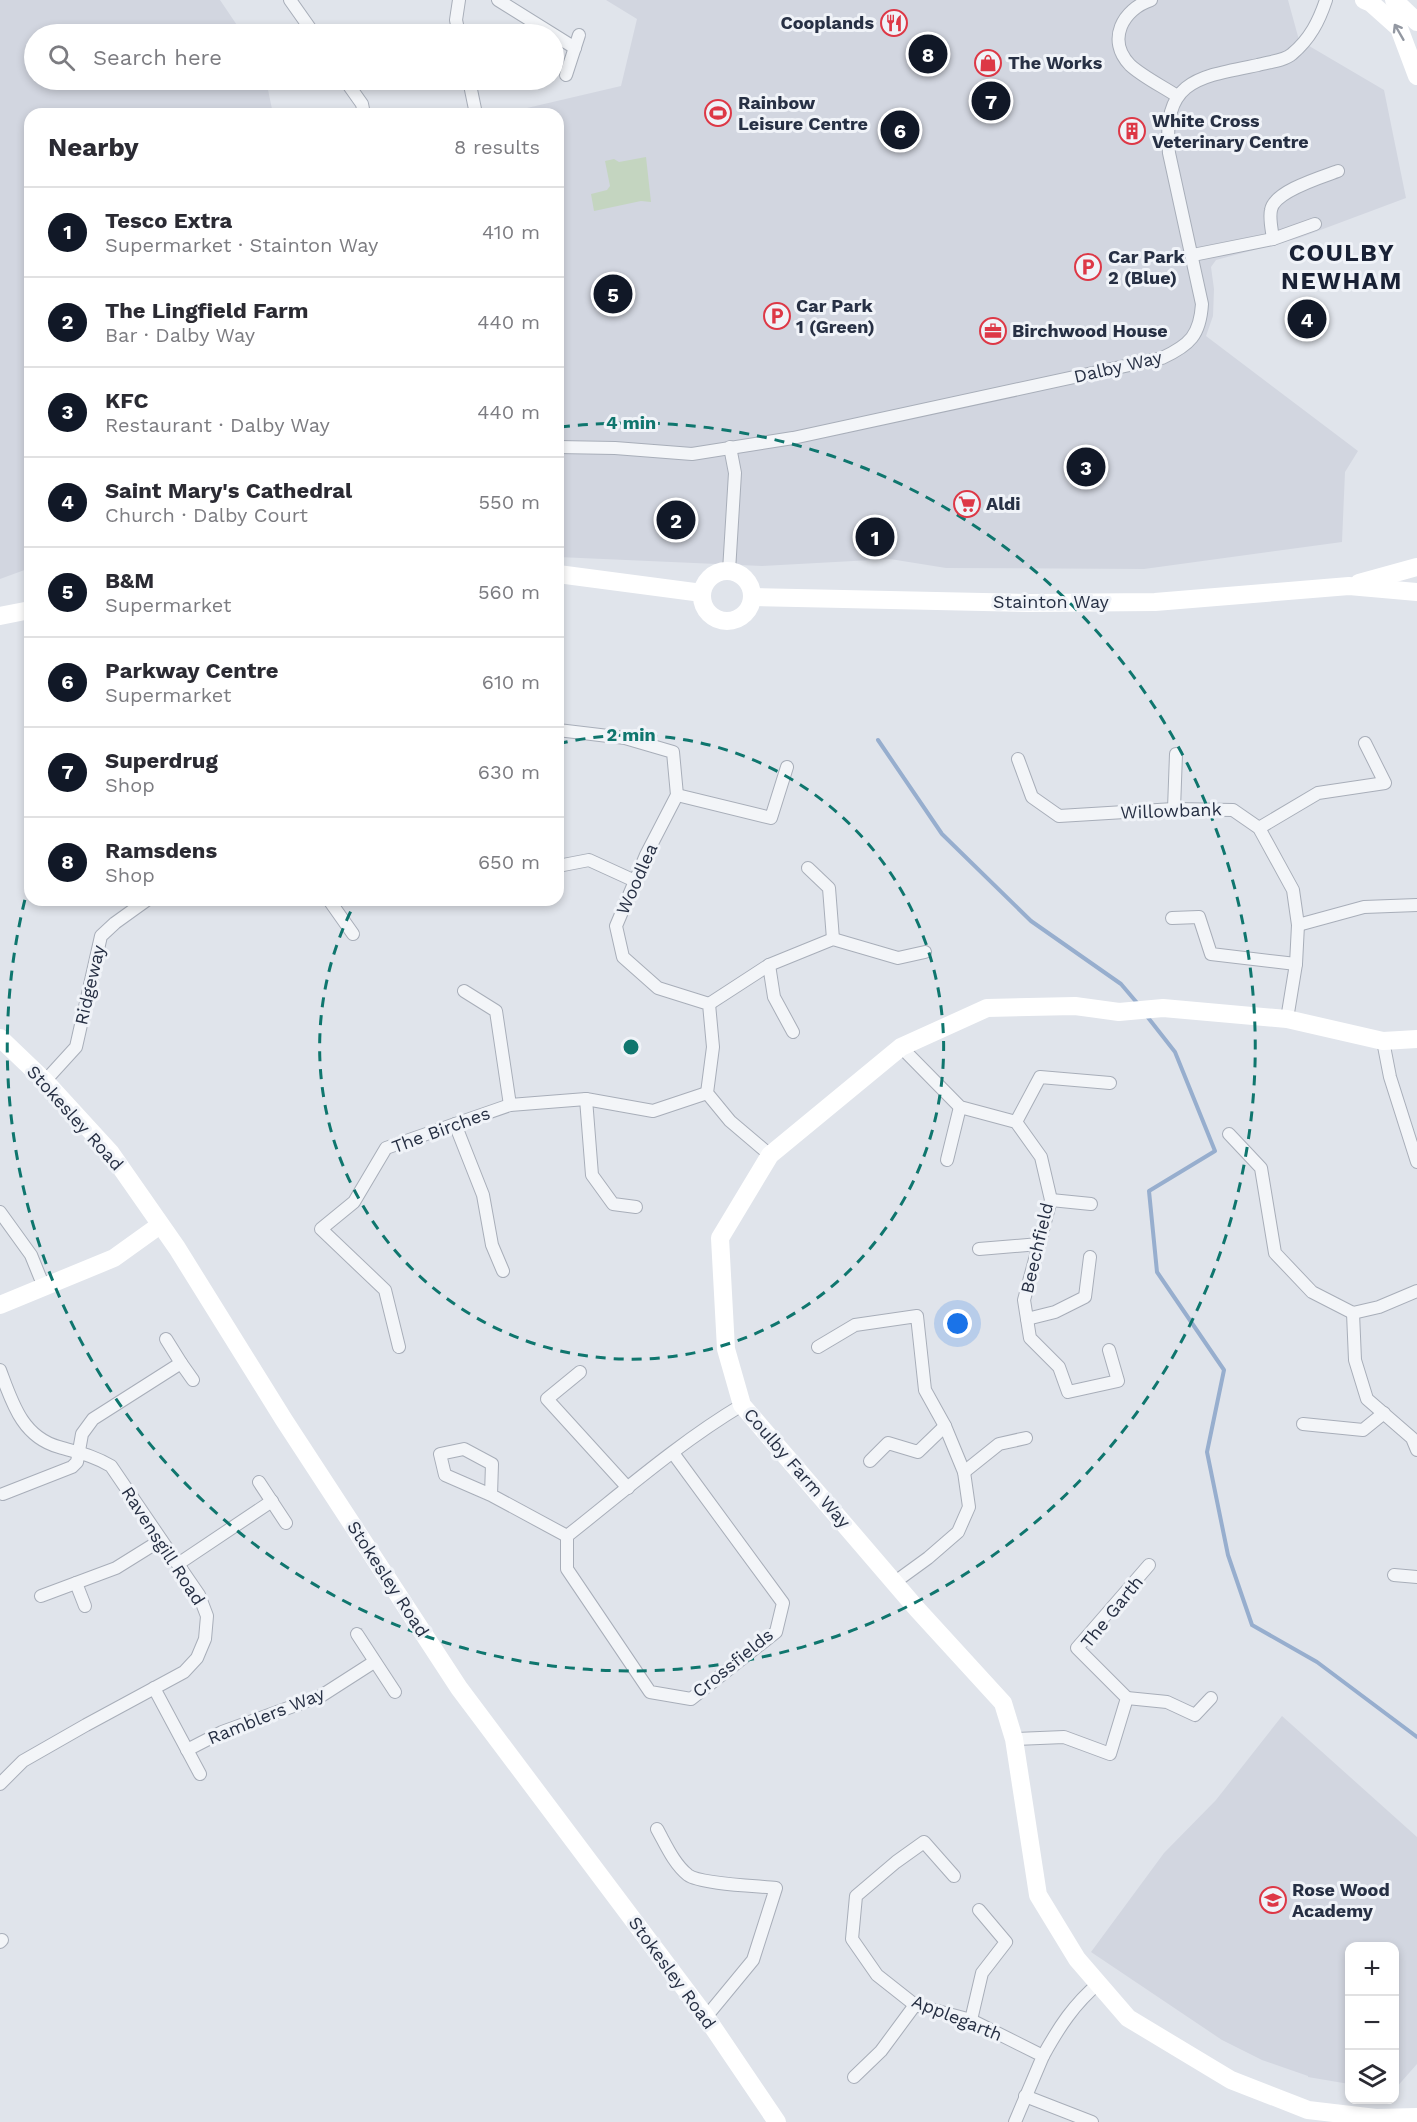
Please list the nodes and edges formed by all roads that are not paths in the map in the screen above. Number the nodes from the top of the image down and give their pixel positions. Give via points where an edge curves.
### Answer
1 (290, 0) edge
2 (459, 0) edge
3 (498, 0) edge
4 (1151, 0) edge
5 (1326, 0) edge
6 (1364, 0) edge
7 (1394, 0) edge
8 (1417, 22) edge
9 (307, 24) edge
10 (457, 24) edge
11 (536, 24) edge
12 (579, 35) dead end
13 (564, 41) edge
14 (575, 48) junction
15 (566, 75) dead end
16 (1417, 76) edge
17 (352, 90) edge
18 (471, 90) edge
19 (1177, 96) junction
20 (363, 108) edge
21 (475, 108) edge
22 (1338, 171) dead end
23 (1315, 224) dead end
24 (1273, 239) junction
25 (1193, 255) junction
26 (564, 447) edge
27 (730, 447) junction
28 (1417, 567) edge
29 (729, 571) junction
30 (564, 575) edge
31 (1349, 586) junction
32 (1417, 592) edge
33 (702, 593) junction
34 (752, 597) junction
35 (24, 611) edge
36 (0, 616) edge
37 (564, 731) edge
38 (1365, 743) dead end
39 (1176, 754) dead end
40 (1018, 759) dead end
41 (787, 767) dead end
42 (677, 795) junction
43 (1174, 809) junction
44 (1259, 828) junction
45 (564, 865) edge
46 (808, 868) dead end
47 (635, 881) junction
48 (1417, 905) edge
49 (139, 906) edge
50 (333, 906) edge
51 (1172, 918) dead end
52 (1298, 925) junction
53 (353, 934) dead end
54 (833, 939) junction
55 (924, 951) dead end
56 (1296, 964) junction
57 (769, 965) junction
58 (464, 991) dead end
59 (709, 1004) junction
60 (1287, 1019) junction
61 (793, 1032) dead end
62 (0, 1038) edge
63 (1417, 1039) edge
64 (1383, 1041) junction
65 (901, 1047) junction
66 (45, 1081) junction
67 (1110, 1083) dead end
68 (707, 1093) junction
69 (586, 1099) junction
70 (510, 1105) junction
71 (960, 1107) junction
72 (1017, 1122) junction
73 (455, 1124) junction
74 (1229, 1134) dead end
75 (770, 1155) junction
76 (947, 1160) dead end
77 (1417, 1162) edge
78 (1051, 1200) junction
79 (1091, 1204) dead end
80 (636, 1207) dead end
81 (0, 1212) edge
82 (160, 1225) junction
83 (1039, 1244) junction
84 (979, 1249) dead end
85 (1089, 1257) dead end
86 (503, 1270) dead end
87 (44, 1287) junction
88 (1417, 1291) edge
89 (0, 1305) edge
90 (1353, 1313) junction
91 (1027, 1319) junction
92 (166, 1339) dead end
93 (399, 1347) dead end
94 (819, 1347) dead end
95 (1109, 1350) dead end
96 (181, 1363) junction
97 (0, 1370) edge
98 (580, 1372) dead end
99 (193, 1380) dead end
100 (742, 1405) junction
101 (1384, 1413) junction
102 (1303, 1424) dead end
103 (945, 1426) junction
104 (1026, 1438) dead end
105 (1417, 1450) edge
106 (79, 1451) junction
107 (673, 1453) junction
108 (870, 1461) dead end
109 (964, 1472) junction
110 (259, 1482) dead end
111 (628, 1488) junction
112 (3, 1494) dead end
113 (491, 1495) junction
114 (272, 1501) junction
115 (286, 1523) dead end
116 (567, 1536) junction
117 (161, 1540) junction
118 (178, 1564) junction
119 (1149, 1565) dead end
120 (1394, 1575) dead end
121 (1417, 1577) edge
122 (895, 1582) junction
123 (76, 1583) junction
124 (41, 1596) dead end
125 (85, 1606) dead end
126 (357, 1634) dead end
127 (374, 1662) junction
128 (154, 1688) junction
129 (395, 1692) dead end
130 (1127, 1698) junction
131 (1211, 1698) dead end
132 (1014, 1739) junction
133 (187, 1750) junction
134 (200, 1774) dead end
135 (0, 1784) edge
136 (657, 1829) dead end
137 (954, 1876) dead end
138 (979, 1910) dead end
139 (1099, 1983) junction
140 (915, 2005) junction
141 (706, 2017) junction
142 (971, 2020) junction
143 (1043, 2056) junction
144 (854, 2077) dead end
145 (1025, 2096) junction
146 (1417, 2117) edge
147 (777, 2122) edge
148 (1015, 2122) edge
149 (1092, 2122) edge

1 - 9 street
2 - 10 street
3 - 11 street
4 - 19 street via 1136,6 1123,21 1119,31 1121,50 1131,66
5 - 19 street via 1318,24 1291,55 1210,75
16 -> 6 street via 1400,27
7 - 8 street
12 - 14 street
13 - 14 street
14 - 15 street
17 - 20 street
18 - 21 street
19 - 25 street, Dalby Way via 1167,134
22 - 24 street via 1275,201 1271,211
23 - 24 street
24 - 25 street
25 - 27 street, Dalby Way via 1201,318 1195,336 1180,350 1162,358 793,438
26 - 27 street, Dalby Way via 692,454
27 - 29 street via 735,473
28 - 31 street, Stainton Way
29 - 33 street via 712,576
29 - 34 street via 744,577
30 - 33 street
31 - 32 street, Stainton Way
31 - 34 street, Stainton Way via 1155,602
33 - 34 street via 706,610 729,621 750,606
35 - 36 street
37 - 42 street via 625,738 673,752
38 - 44 street via 1385,783 1318,793
39 - 43 street
40 - 43 street, Willowbank via 1032,797 1059,816
41 - 42 street via 771,818
42 - 47 street, Woodlea
43 - 44 street, Willowbank via 1233,810
44 - 52 street, Willowbank via 1293,890
45 - 47 street via 589,860
46 - 54 street via 829,888
47 - 59 street, Woodlea via 616,926 623,957 658,988
48 - 52 street via 1364,907
49 - 66 street, Ridgeway via 101,936 76,1047
50 - 53 street
51 - 56 street via 1199,917 1211,954
52 - 56 street, Willowbank
54 - 55 street via 898,958
54 - 57 street
56 - 60 street, Willowbank
57 - 59 street
57 - 61 street via 774,997
58 - 70 street via 496,1011
59 - 68 street via 713,1047
60 - 64 street
60 - 65 street, Coulby Farm Way via 1163,1008 1119,1012 1075,1006 987,1008
62 - 66 street, Stokesley Road
63 - 64 street
64 - 77 street
65 - 71 street
65 - 75 street, Coulby Farm Way
66 - 82 street, Stokesley Road via 110,1152
67 - 72 street via 1040,1077
68 - 69 street, The Birches via 653,1111
68 - 75 street via 730,1121
69 - 70 street, The Birches
69 - 80 street via 592,1175 613,1204
70 - 73 street, The Birches
71 - 72 street
71 - 76 street
72 - 78 street, Beechfield via 1041,1157
73 - 86 street via 483,1195 492,1245
73 - 93 street, The Birches via 386,1148 354,1202 321,1229 385,1290
74 - 90 street via 1261,1168 1275,1253 1312,1292
75 - 100 street, Coulby Farm Way via 720,1238 726,1349
78 - 79 street
78 - 83 street, Beechfield
81 - 87 street via 31,1255
82 - 87 street via 114,1258
82 - 141 street, Stokesley Road via 459,1689
83 - 84 street
83 - 91 street, Beechfield via 1024,1300
85 - 91 street via 1085,1297 1055,1312
87 - 89 street
88 - 90 street
90 - 101 street via 1355,1360 1367,1399
91 - 95 street, Beechfield via 1030,1338 1059,1367 1068,1392 1118,1381
92 - 96 street
94 - 103 street via 855,1325 917,1316 926,1389
96 - 99 street
96 - 106 street via 93,1419 82,1434
97 - 106 street, Ravensgill Road via 14,1407 32,1432 45,1442
98 - 111 street via 547,1399
100 - 107 street
100 - 122 street, Coulby Farm Way
101 - 102 street via 1363,1430
101 - 105 street via 1412,1438
103 - 108 street via 918,1452 888,1443
103 - 109 street
104 - 109 street via 999,1444
106 - 112 street via 72,1467
106 - 117 street, Ravensgill Road via 111,1466
107 - 111 street
107 - 116 street, Crossfields via 783,1603 776,1632 691,1699 651,1692 567,1569
109 - 122 street via 969,1507 958,1532
110 - 114 street
111 - 116 street
113 - 113 street via 492,1464 464,1449 440,1454 445,1475
113 - 116 street
114 - 115 street
114 - 118 street
117 - 118 street, Ravensgill Road
117 - 123 street via 116,1568
118 - 128 street, Ravensgill Road via 199,1595 207,1616 205,1639 197,1658 184,1672
119 - 130 street, The Garth via 1077,1648
120 - 121 street
122 - 132 street, Coulby Farm Way via 1003,1703
123 - 124 street
123 - 125 street
126 - 127 street
127 - 129 street
127 - 133 street, Ramblers Way via 321,1696 222,1732
128 - 133 street, Ramblers Way
128 - 135 street, Ravensgill Road via 23,1761
130 - 131 street via 1167,1702 1195,1715
130 - 132 street via 1110,1754 1064,1737
132 - 139 street, Coulby Farm Way via 1038,1895 1077,1959
133 - 134 street, Ramblers Way
136 - 141 street via 677,1864 690,1877 776,1888 753,1960
137 - 140 street, Applegarth via 924,1842 856,1896 852,1939 877,1975
138 - 142 street via 1006,1942 982,1972
139 - 143 street via 1079,2000
139 - 146 street, Coulby Farm Way via 1128,2018 1231,2080 1308,2110 1376,2118
140 - 142 street, Applegarth
140 - 144 street via 881,2051
141 - 147 street, Stokesley Road
142 - 143 street, Applegarth
143 - 145 street
145 - 148 street
145 - 149 street

